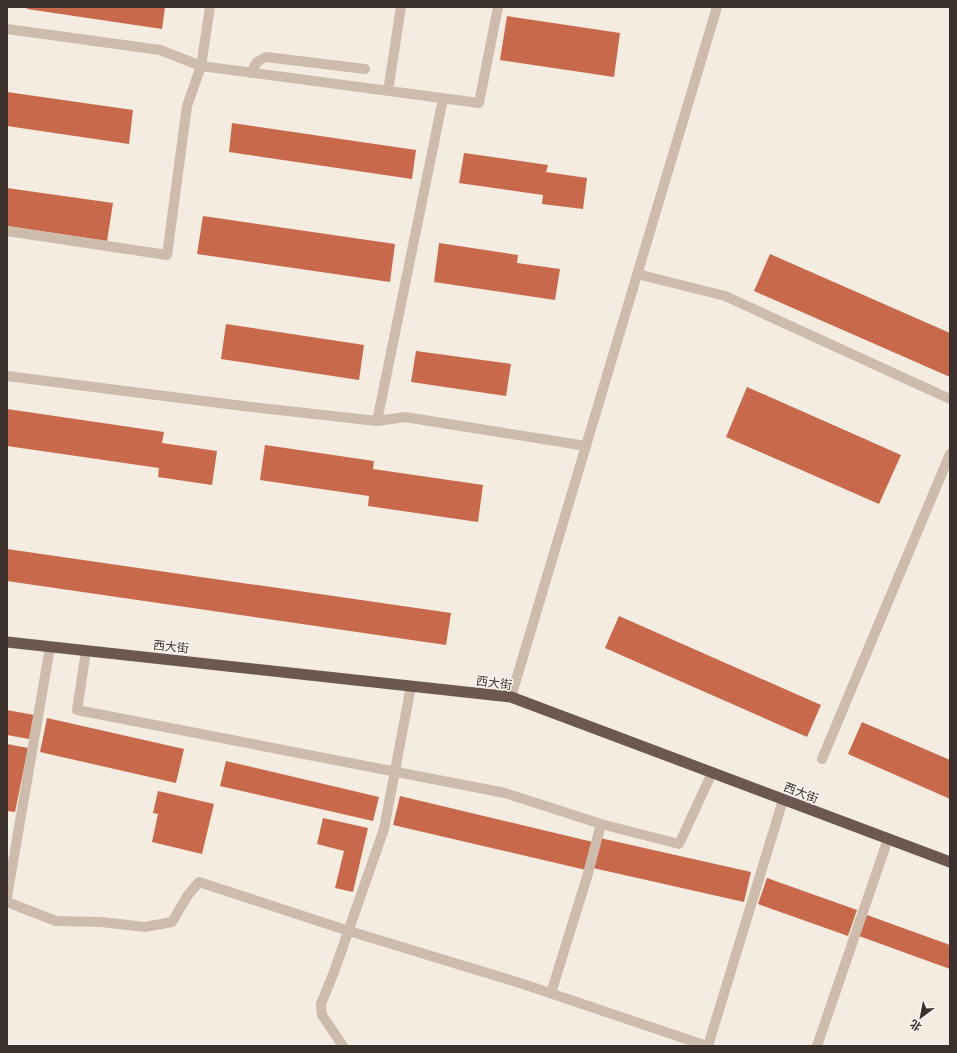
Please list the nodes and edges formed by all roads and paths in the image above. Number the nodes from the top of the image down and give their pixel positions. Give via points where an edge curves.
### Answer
1 (210, 7) edge
2 (401, 7) edge
3 (498, 7) edge
4 (717, 7) edge
5 (7, 29) edge
6 (201, 66) junction
7 (365, 69) dead end
8 (251, 73) junction
9 (388, 91) junction
10 (443, 99) junction
11 (7, 231) edge
12 (637, 274) junction
13 (7, 376) edge
14 (950, 399) edge
15 (377, 421) junction
16 (586, 446) junction
17 (950, 454) edge
18 (7, 642) edge
19 (50, 647) junction
20 (86, 651) junction
21 (411, 686) junction
22 (511, 697) junction
23 (822, 759) dead end
24 (395, 772) junction
25 (712, 773) junction
26 (783, 800) junction
27 (601, 824) junction
28 (888, 839) junction
29 (950, 862) edge
30 (7, 897) edge
31 (7, 902) edge
32 (349, 931) junction
33 (551, 993) junction
34 (343, 1046) edge
35 (708, 1046) edge
36 (817, 1046) edge

1 - 6 street
2 - 9 street
3 - 10 street via 479,103
4 - 12 street
5 - 6 street via 160,50
6 - 8 street
6 - 11 street via 187,106 167,255
7 - 8 street via 266,57 257,62
8 - 9 street
9 - 10 street
10 - 15 street
12 - 14 street via 725,296
12 - 16 street
13 - 15 street
15 - 16 street via 405,417
16 - 22 street
17 - 23 street
18 - 19 highway, 西大街
19 - 20 highway, 西大街
19 - 30 street
20 - 21 highway, 西大街
20 - 24 street via 77,710
21 - 22 highway, 西大街
21 - 24 street
22 - 25 highway, 西大街
24 - 27 street via 505,793
24 - 32 street via 384,829
25 - 26 highway, 西大街
25 - 27 street via 679,844
26 - 28 highway, 西大街
26 - 35 street
27 - 33 street
28 - 29 highway, 西大街
28 - 36 street
31 - 32 street via 56,921 145,926 172,922 199,882
32 - 33 street
32 - 34 street via 321,1004 322,1015
33 - 35 street

